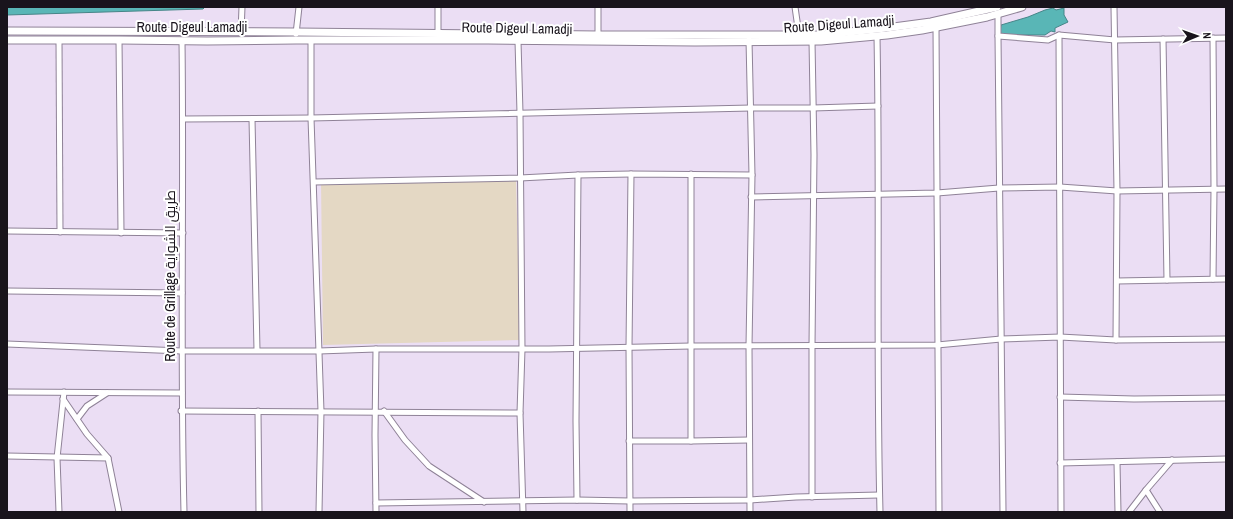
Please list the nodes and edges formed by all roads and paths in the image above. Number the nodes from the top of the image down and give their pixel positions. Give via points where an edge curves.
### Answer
1 (242, 7) edge
2 (299, 7) edge
3 (438, 7) edge
4 (598, 7) edge
5 (795, 7) edge
6 (1022, 7) edge
7 (1114, 7) edge
8 (998, 11) edge
9 (936, 28) junction
10 (7, 31) edge
11 (241, 32) junction
12 (296, 32) junction
13 (438, 33) junction
14 (598, 35) junction
15 (799, 35) junction
16 (877, 36) junction
17 (998, 36) junction
18 (1059, 36) junction
19 (749, 38) junction
20 (1213, 38) junction
21 (1226, 38) edge
22 (1163, 39) junction
23 (7, 40) edge
24 (59, 40) junction
25 (120, 40) junction
26 (296, 40) junction
27 (311, 40) junction
28 (1114, 40) junction
29 (182, 41) junction
30 (518, 41) junction
31 (812, 41) junction
32 (878, 106) junction
33 (751, 108) junction
34 (813, 108) junction
35 (520, 113) junction
36 (311, 118) junction
37 (182, 119) junction
38 (252, 119) junction
39 (631, 174) junction
40 (691, 174) junction
41 (578, 175) junction
42 (752, 175) junction
43 (520, 178) junction
44 (314, 182) junction
45 (1060, 186) junction
46 (999, 188) junction
47 (1214, 189) junction
48 (1226, 189) edge
49 (1166, 190) junction
50 (1117, 191) junction
51 (937, 193) junction
52 (879, 194) junction
53 (813, 195) junction
54 (751, 196) junction
55 (7, 231) edge
56 (60, 232) junction
57 (121, 232) junction
58 (183, 232) junction
59 (1213, 279) junction
60 (1226, 279) edge
61 (1168, 280) junction
62 (1117, 281) junction
63 (7, 291) edge
64 (182, 293) junction
65 (1060, 337) junction
66 (1002, 339) junction
67 (1226, 339) edge
68 (1116, 340) junction
69 (7, 344) edge
70 (877, 345) junction
71 (937, 345) junction
72 (691, 346) junction
73 (749, 346) junction
74 (812, 346) junction
75 (629, 347) junction
76 (577, 348) junction
77 (376, 349) junction
78 (522, 349) junction
79 (257, 350) junction
80 (182, 351) junction
81 (319, 351) junction
82 (7, 392) edge
83 (64, 392) junction
84 (107, 392) junction
85 (182, 392) junction
86 (1060, 397) junction
87 (1226, 398) edge
88 (63, 400) junction
89 (181, 411) junction
90 (258, 411) junction
91 (321, 411) junction
92 (376, 411) junction
93 (384, 411) junction
94 (520, 413) junction
95 (77, 419) junction
96 (749, 440) junction
97 (629, 441) junction
98 (691, 441) junction
99 (7, 456) edge
100 (57, 458) junction
101 (108, 458) junction
102 (1226, 459) edge
103 (1172, 460) junction
104 (1117, 462) junction
105 (1060, 463) junction
106 (1146, 490) junction
107 (879, 495) junction
108 (812, 497) junction
109 (577, 500) junction
110 (750, 500) junction
111 (523, 501) junction
112 (630, 501) junction
113 (484, 502) junction
114 (376, 503) junction
115 (59, 512) edge
116 (119, 512) edge
117 (184, 512) edge
118 (259, 512) edge
119 (319, 512) edge
120 (376, 512) edge
121 (523, 512) edge
122 (630, 512) edge
123 (750, 512) edge
124 (880, 512) edge
125 (939, 512) edge
126 (1004, 512) edge
127 (1061, 512) edge
128 (1118, 512) edge
129 (1129, 512) edge
130 (1160, 512) edge

1 - 11 street
2 - 12 street
3 - 13 street
4 - 14 street
5 - 15 street
6 - 8 main road, Route Digeul Lamadji
7 - 28 street
8 - 9 main road, Route Digeul Lamadji
8 - 15 main road via 886,28
8 - 17 street
9 - 16 main road, Route Digeul Lamadji
9 - 51 street
10 - 11 main road
11 - 12 main road
12 - 13 main road
12 - 26 street
13 - 14 main road
14 - 19 main road
15 - 19 main road
16 - 31 main road, Route Digeul Lamadji
16 - 32 street
17 - 18 street via 1048,40
17 - 46 street
18 - 28 street
18 - 45 street
19 - 30 main road, Route Digeul Lamadji
19 - 31 main road, Route Digeul Lamadji
19 - 33 street
20 - 21 street
20 - 22 street
20 - 47 street
22 - 28 street
22 - 49 street
23 - 24 main road, Route Digeul Lamadji
24 - 25 main road, Route Digeul Lamadji
24 - 56 street
25 - 29 main road, Route Digeul Lamadji
25 - 57 street
26 - 27 main road, Route Digeul Lamadji
26 - 29 main road, Route Digeul Lamadji
27 - 30 main road, Route Digeul Lamadji
27 - 36 street
28 - 50 street
29 - 37 street, Route de Grillage طريق الشواية
30 - 35 street
31 - 34 street
32 - 34 street
32 - 52 street
33 - 34 street
33 - 35 street
33 - 42 street
34 - 53 street
35 - 36 street
35 - 43 street
36 - 38 street
36 - 44 street
37 - 38 street
37 - 58 street, Route de Grillage طريق الشواية
38 - 79 street
39 - 40 street
39 - 41 street
39 - 75 street
40 - 42 street
40 - 72 street
41 - 43 street
41 - 76 street
42 - 54 street
43 - 44 street
43 - 78 street
44 - 81 street
45 - 46 street
45 - 50 street
45 - 65 street
46 - 51 street
46 - 66 street
47 - 48 street
47 - 49 street
47 - 59 street
49 - 50 street
49 - 61 street
50 - 62 street
51 - 52 street
51 - 71 street
52 - 53 street
52 - 70 street
53 - 54 street
53 - 74 street
54 - 73 street
55 - 56 street
56 - 57 street
57 - 58 street
58 - 64 street, Route de Grillage طريق الشواية
59 - 60 street
59 - 61 street
61 - 62 street
62 - 68 street
63 - 64 street
64 - 80 street, Route de Grillage طريق الشواية
65 - 66 street
65 - 68 street
65 - 86 street
66 - 71 street
66 - 126 street
67 - 68 street
69 - 80 street
70 - 71 street
70 - 74 street
70 - 107 street
71 - 125 street
72 - 73 street
72 - 75 street
72 - 98 street
73 - 74 street
73 - 96 street
74 - 108 street
75 - 76 street
75 - 97 street
76 - 78 street
76 - 109 street
77 - 78 street
77 - 81 street
77 - 92 street
78 - 94 street
79 - 80 street
79 - 81 street
80 - 85 street, Route de Grillage طريق الشواية
81 - 91 street
82 - 83 street
83 - 84 street
83 - 88 street
84 - 85 street
84 - 95 street via 87,406
85 - 89 street, Route de Grillage طريق الشواية
86 - 87 street
86 - 105 street
88 - 95 street
88 - 100 street
89 - 90 street
89 - 117 street, Route de Grillage طريق الشواية
90 - 91 street
90 - 118 street
91 - 92 street
91 - 119 street
92 - 93 street
92 - 114 street
93 - 94 street
93 - 113 street via 405,440 429,466
94 - 111 street
95 - 101 street
96 - 98 street
96 - 110 street
97 - 98 street
97 - 112 street
99 - 100 street
100 - 101 street
100 - 115 street
101 - 116 street
102 - 103 street
103 - 104 street
103 - 106 street
104 - 105 street
104 - 128 street
105 - 127 street
106 - 129 street
106 - 130 street
107 - 108 street
107 - 124 street
108 - 110 street
109 - 111 street
109 - 112 street
110 - 112 street
110 - 123 street
111 - 113 street
111 - 121 street
112 - 122 street
113 - 114 street
114 - 120 street

